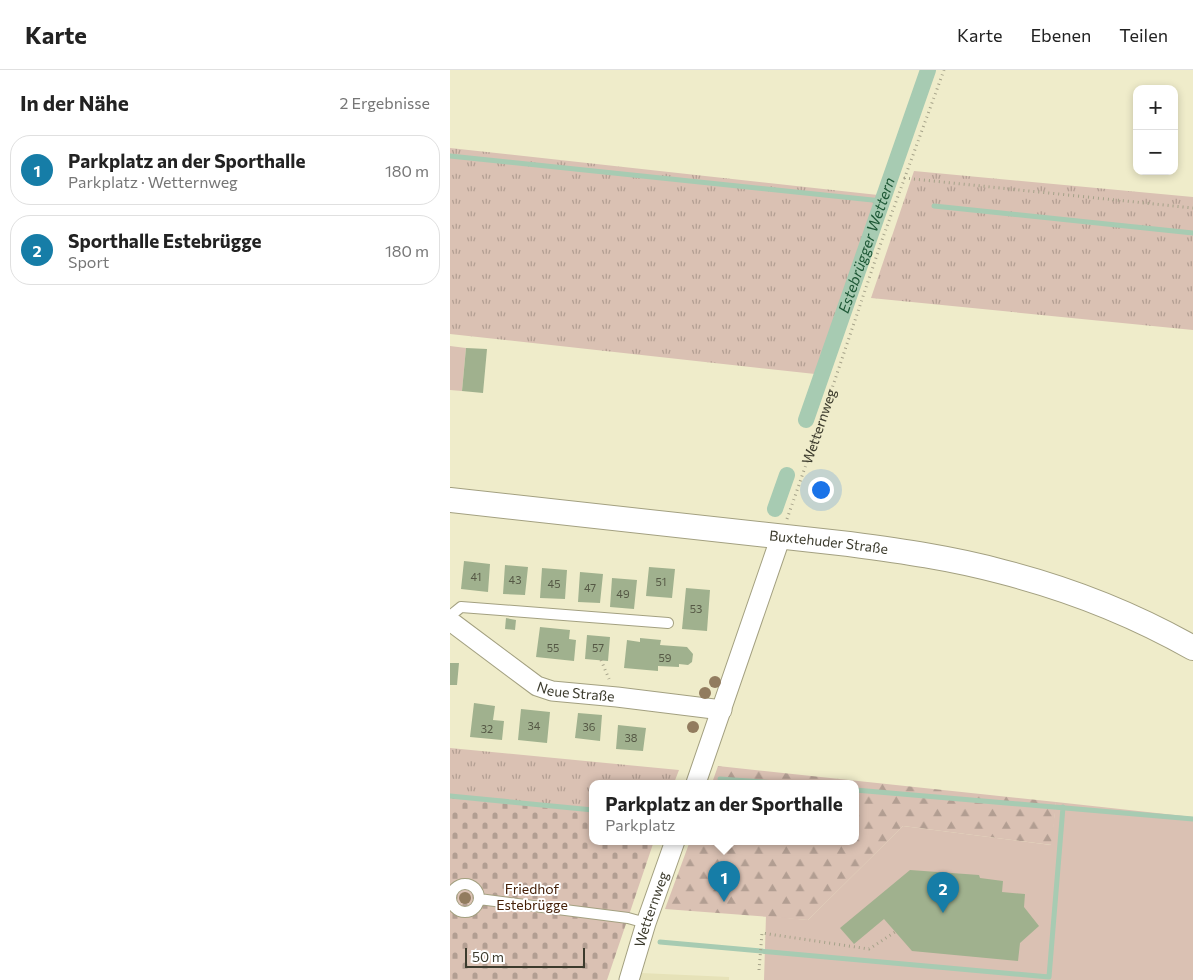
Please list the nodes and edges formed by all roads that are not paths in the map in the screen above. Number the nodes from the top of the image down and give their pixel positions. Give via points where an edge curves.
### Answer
1 (450, 500) edge
2 (781, 536) junction
3 (450, 616) edge
4 (450, 621) edge
5 (668, 623) dead end
6 (1193, 648) edge
7 (722, 710) junction
8 (697, 780) edge
9 (674, 845) edge
10 (450, 897) edge
11 (480, 899) junction
12 (646, 923) junction
13 (629, 980) edge

1 - 2 street, Buxtehuder Straße
2 - 6 street, Buxtehuder Straße via 914,553 1002,572 1108,606
2 - 7 street
3 - 5 lane via 461,607
4 - 7 street, Neue Straße via 537,686 552,692
7 - 8 street
9 - 12 street, Wetternweg
10 - 11 lane via 458,886 474,887
10 - 11 lane via 456,910 471,911
11 - 12 lane
12 - 13 street, Wetternweg

